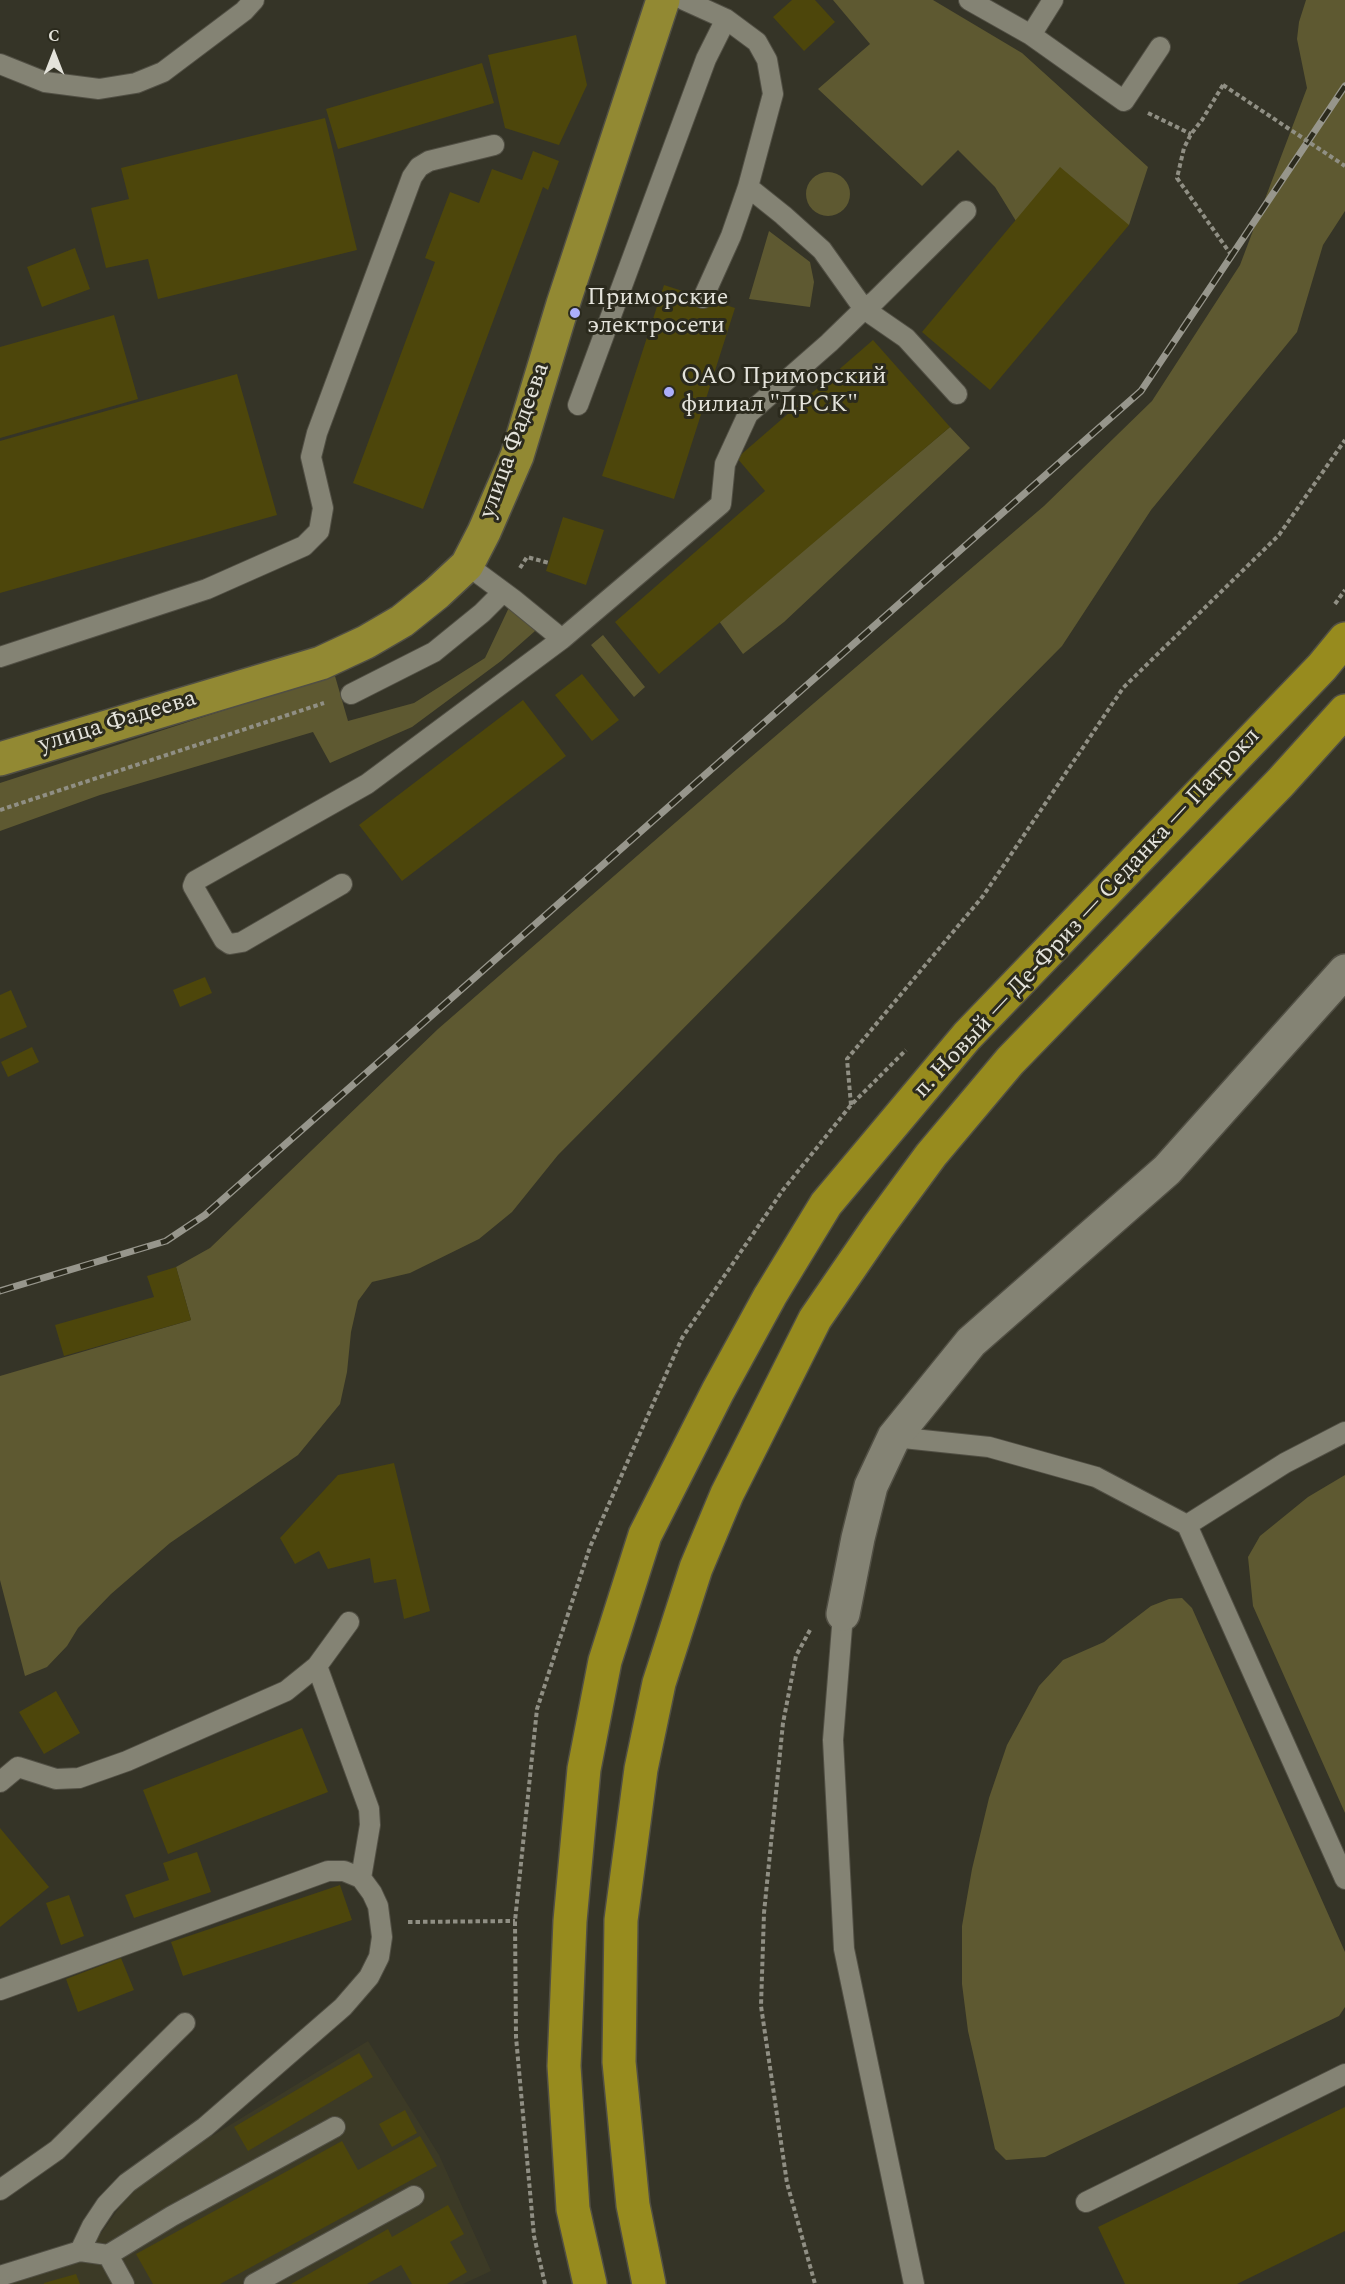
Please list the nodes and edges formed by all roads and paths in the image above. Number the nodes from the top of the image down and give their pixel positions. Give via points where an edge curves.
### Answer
1 (254, 0) edge
2 (663, 0) edge
3 (684, 0) edge
4 (969, 0) edge
5 (1053, 0) edge
6 (726, 19) junction
7 (1031, 35) junction
8 (1160, 47) dead end
9 (0, 64) edge
10 (1124, 101) junction
11 (1191, 134) junction
12 (494, 145) dead end
13 (1345, 166) edge
14 (748, 187) junction
15 (966, 210) dead end
16 (1232, 256) dead end
17 (703, 298) dead end
18 (864, 309) junction
19 (957, 394) dead end
20 (578, 405) dead end
21 (1345, 440) edge
22 (467, 565) junction
23 (502, 592) junction
24 (562, 639) junction
25 (1345, 639) edge
26 (0, 657) edge
27 (351, 694) joint
28 (1345, 711) edge
29 (0, 759) edge
30 (0, 810) edge
31 (342, 884) dead end
32 (1345, 971) edge
33 (851, 1105) dead end
34 (1345, 1432) edge
35 (894, 1437) junction
36 (1187, 1525) junction
37 (843, 1614) junction
38 (349, 1622) dead end
39 (317, 1666) junction
40 (9, 1766) edge
41 (0, 1782) edge
42 (361, 1878) junction
43 (1345, 1880) edge
44 (425, 1922) dead end
45 (0, 1990) edge
46 (185, 2023) dead end
47 (1345, 2074) edge
48 (335, 2127) dead end
49 (0, 2190) edge
50 (414, 2196) dead end
51 (1086, 2202) dead end
52 (80, 2251) junction
53 (108, 2255) junction
54 (0, 2276) edge
55 (124, 2284) edge
56 (254, 2284) edge
57 (545, 2284) edge
58 (590, 2284) edge
59 (649, 2284) edge
60 (815, 2284) edge
61 (914, 2284) edge

1 - 9 lane via 163,72 136,83 99,89 45,82
2 - 22 main road, улица Фадеева via 517,456
3 - 6 lane
4 - 7 lane
5 - 7 lane
6 - 14 lane via 757,42 771,76 773,94
6 - 20 lane via 706,59
7 - 10 lane
8 - 10 lane
10 - 11 path
11 - 13 path, bridge via 1222,85
11 - 16 path via 1177,178
12 - 26 lane via 429,160 412,177 316,433 311,457 323,508 319,531 304,546 207,590
14 - 17 lane
14 - 18 lane via 822,250
15 - 18 lane
18 - 19 lane via 906,338
18 - 24 lane via 748,414 725,464 721,504
21 - 33 path via 1279,535 1123,688 983,896 847,1059
22 - 23 lane
22 - 29 main road, улица Фадеева via 402,621 321,663
23 - 24 lane
23 - 27 lane via 434,652
24 - 31 lane via 367,784 195,881 193,886 230,944 242,942
25 - 58 highway, п. Новый — Де-Фриз — Седанка — Патрокл via 967,1035 826,1204 765,1305 645,1534 605,1661 584,1769 570,1922 564,2066 573,2209
27 - 30 path
28 - 59 highway, п. Новый — Де-Фриз — Седанка — Патрокл via 1010,1061 931,1155 815,1319 727,1494 696,1568 660,1683 641,1768 621,1920 619,2062 633,2205
32 - 35 street via 1167,1170 971,1342
34 - 36 lane via 1285,1463
35 - 36 lane via 989,1447 1096,1477
35 - 37 street via 871,1486
36 - 43 lane
37 - 60 path via 811,1628 796,1656 783,1723 764,1913 761,2006 787,2183
37 - 61 lane via 833,1740 844,1949
38 - 39 lane
39 - 40 lane via 286,1690 127,1761 79,1778 56,1779
39 - 42 lane via 369,1809
40 - 41 lane
42 - 45 lane via 328,1871
42 - 52 lane via 378,1906 381,1930 379,1957 369,1977 343,2007 204,2127 127,2183 106,2205
44 - 57 path via 515,1922 517,2048 534,2236
46 - 49 lane via 57,2150
47 - 51 lane
48 - 53 lane
50 - 56 lane
52 - 53 lane
52 - 54 lane
53 - 55 lane

